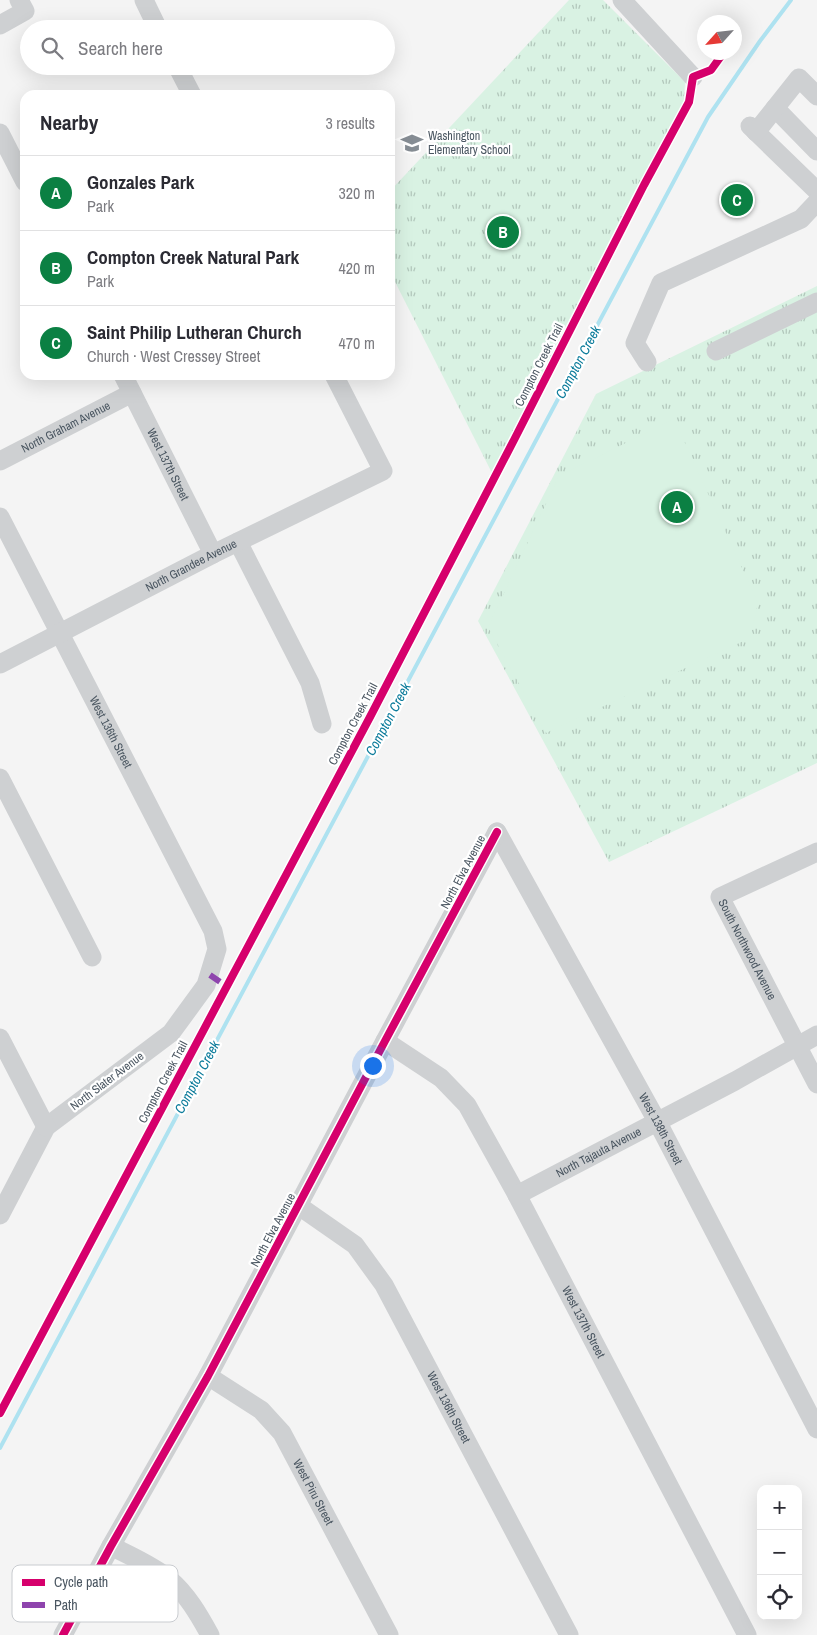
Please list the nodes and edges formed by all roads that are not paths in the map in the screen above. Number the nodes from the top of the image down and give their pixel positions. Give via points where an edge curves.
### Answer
1 (19, 0) edge
2 (144, 0) edge
3 (622, 0) edge
4 (154, 20) edge
5 (0, 24) edge
6 (182, 75) edge
7 (693, 77) dead end
8 (189, 90) edge
9 (817, 96) edge
10 (775, 108) junction
11 (0, 133) edge
12 (817, 151) edge
13 (20, 172) edge
14 (817, 191) edge
15 (817, 202) edge
16 (817, 302) edge
17 (716, 352) dead end
18 (648, 362) dead end
19 (125, 380) edge
20 (337, 380) edge
21 (132, 393) junction
22 (0, 461) edge
23 (0, 517) edge
24 (238, 542) junction
25 (213, 554) junction
26 (60, 633) junction
27 (0, 664) edge
28 (322, 724) dead end
29 (0, 778) edge
30 (497, 832) joint
31 (817, 852) edge
32 (217, 949) joint
33 (92, 957) dead end
34 (817, 1035) edge
35 (0, 1038) edge
36 (385, 1041) junction
37 (797, 1045) junction
38 (817, 1084) edge
39 (658, 1123) junction
40 (46, 1127) junction
41 (517, 1195) junction
42 (299, 1206) junction
43 (0, 1215) edge
44 (208, 1376) junction
45 (817, 1429) edge
46 (111, 1546) junction
47 (101, 1565) edge
48 (147, 1565) edge
49 (178, 1589) edge
50 (70, 1622) edge
51 (63, 1635) edge
52 (210, 1635) edge
53 (389, 1635) edge
54 (569, 1635) edge
55 (747, 1635) edge

1 - 5 street via 24,11
2 - 4 street
3 - 7 street
6 - 8 street
9 - 10 street via 799,78
10 - 12 street
10 - 14 street via 753,129
11 - 13 street
15 - 18 street via 801,219 662,283 635,343
16 - 17 street
19 - 21 street, West 137th Street
20 - 24 street, North Grandee Avenue via 383,472
21 - 22 street, North Graham Avenue
21 - 25 street, West 137th Street
23 - 26 street, West 136th Street
24 - 25 street, North Grandee Avenue
24 - 28 street via 310,683
25 - 26 street, North Grandee Avenue
26 - 27 street, North Grandee Avenue
26 - 32 street, West 136th Street via 213,931
29 - 33 street
30 - 36 street, North Elva Avenue
30 - 39 street, West 138th Street
31 - 37 street, South Northwood Avenue via 720,896
32 - 40 street, North Slater Avenue via 206,985 172,1033
34 - 37 street, North Tajauta Avenue
35 - 40 street
36 - 41 street, West 137th Street via 441,1078 467,1105
36 - 42 street, North Elva Avenue
37 - 38 street
37 - 39 street, North Tajauta Avenue
39 - 41 street, North Tajauta Avenue
39 - 45 street, West 138th Street
40 - 43 street, North Slater Avenue
41 - 55 street, West 137th Street
42 - 44 street, North Elva Avenue
42 - 54 street, West 136th Street via 355,1245 384,1285
44 - 46 street, North Elva Avenue
44 - 53 street, West Piru Street via 261,1410 282,1433
46 - 47 street, North Elva Avenue
46 - 48 street
49 - 52 street via 196,1610
50 - 51 street, North Elva Avenue

